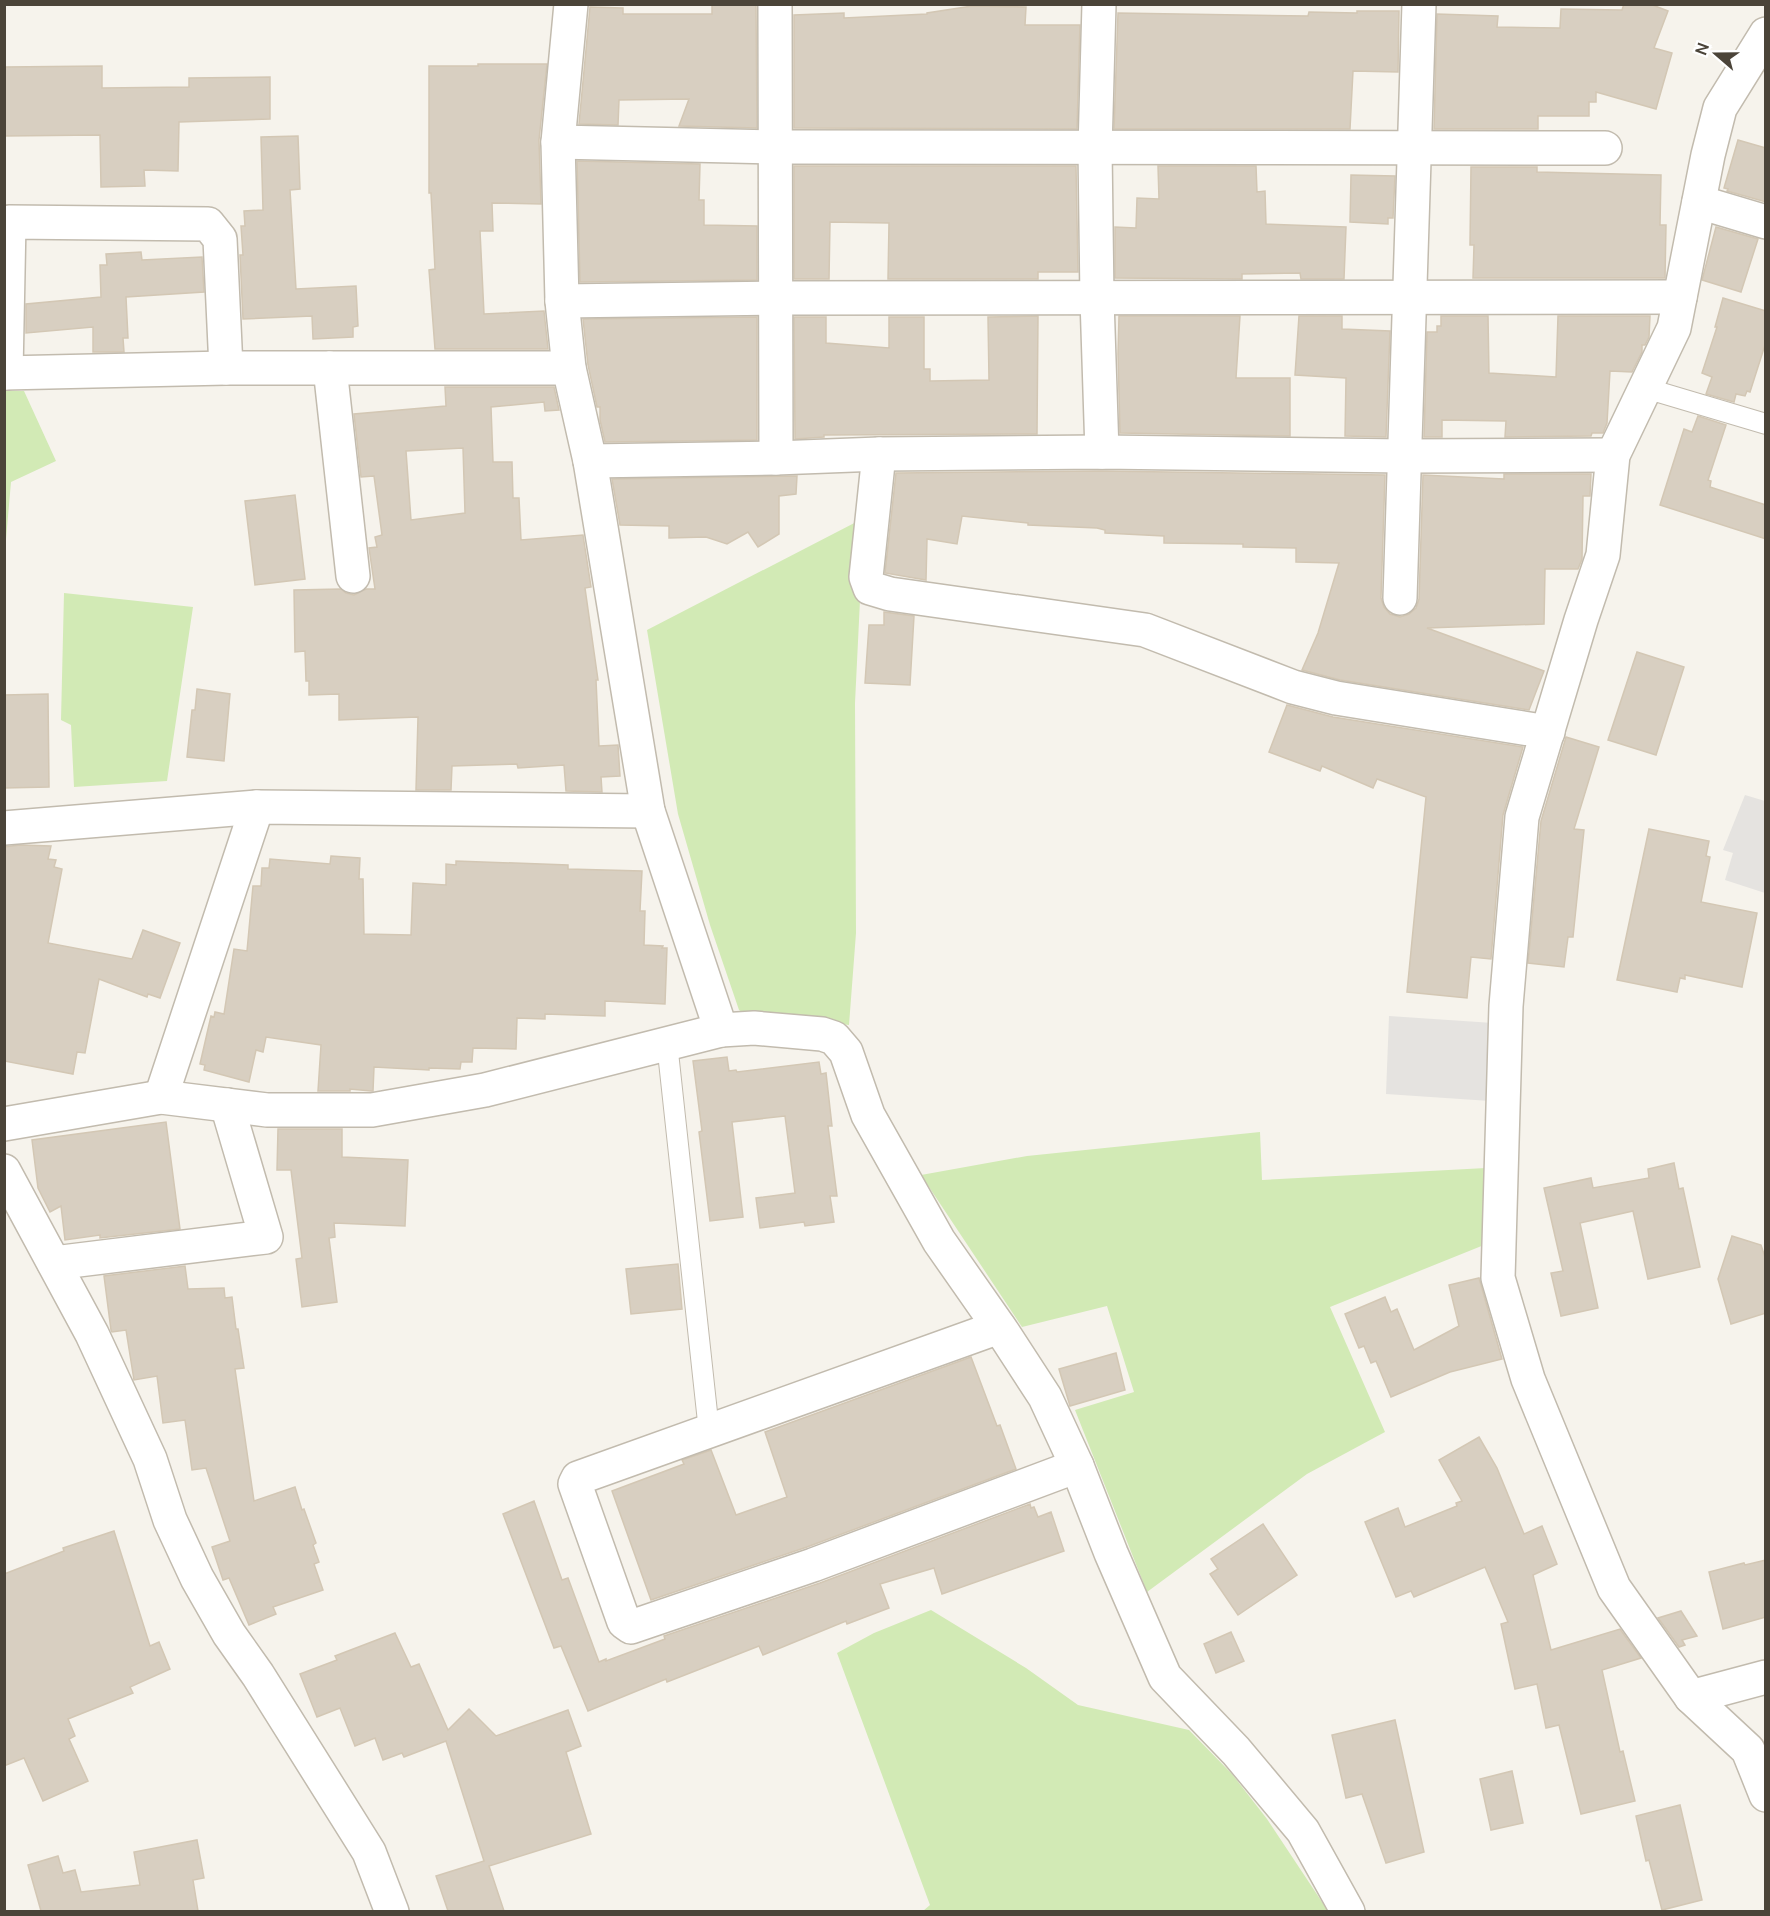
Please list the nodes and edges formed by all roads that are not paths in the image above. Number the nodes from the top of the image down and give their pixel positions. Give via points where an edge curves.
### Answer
1 (571, 4) edge
2 (775, 4) edge
3 (1099, 4) edge
4 (1419, 4) edge
5 (1766, 34) edge
6 (558, 142) junction
7 (777, 147) junction
8 (1414, 148) junction
9 (1605, 148) dead end
10 (1095, 149) junction
11 (1699, 202) junction
12 (1766, 222) edge
13 (1410, 297) junction
14 (1680, 297) junction
15 (775, 298) junction
16 (1097, 299) junction
17 (562, 301) junction
18 (226, 368) junction
19 (330, 368) junction
20 (569, 368) junction
21 (5, 373) edge
22 (1645, 388) junction
23 (1766, 424) edge
24 (1102, 452) junction
25 (879, 454) junction
26 (1613, 455) junction
27 (1404, 456) junction
28 (776, 458) junction
29 (591, 461) junction
30 (353, 576) dead end
31 (1400, 598) dead end
32 (1548, 732) junction
33 (257, 807) junction
34 (648, 811) junction
35 (4, 828) edge
36 (721, 1030) junction
37 (667, 1043) junction
38 (161, 1097) junction
39 (227, 1105) junction
40 (4, 1124) edge
41 (4, 1171) edge
42 (54, 1263) junction
43 (999, 1327) junction
44 (709, 1431) junction
45 (1077, 1466) junction
46 (1766, 1677) edge
47 (1691, 1697) junction
48 (1766, 1795) edge
49 (392, 1911) edge
50 (1348, 1911) edge

1 - 6 street
2 - 7 street
3 - 10 street
4 - 8 street
5 - 11 street via 1720,108
6 - 7 street
6 - 17 street
7 - 10 street
7 - 15 street
8 - 9 street
8 - 10 street
8 - 13 street
10 - 16 street
11 - 12 street
11 - 14 street
13 - 14 street
13 - 16 street
13 - 27 street
14 - 22 street via 1674,328
15 - 16 street
15 - 17 street
15 - 28 street
16 - 24 street
17 - 20 street
18 - 19 street
18 - 21 street
18 - 21 street via 220,239 208,224 9,222
19 - 20 street
19 - 30 street
20 - 29 street
22 - 23 lane
22 - 26 street
24 - 25 street
24 - 27 street
25 - 28 street
25 - 32 street via 866,577 870,588 1145,630 1293,687 1336,698
26 - 27 street
26 - 32 street via 1603,555
27 - 31 street
28 - 29 street
29 - 34 street
32 - 47 street via 1522,817 1506,1006 1498,1278 1528,1379 1614,1588
33 - 34 street
33 - 35 street
33 - 38 street
34 - 36 street
36 - 37 street
36 - 43 street via 795,1030 834,1038 846,1052 868,1115 939,1241
37 - 39 street via 485,1090 372,1110 267,1110
37 - 44 lane
38 - 39 street
38 - 40 street
39 - 42 street via 266,1237
41 - 42 street
42 - 49 street via 150,1459 170,1520 197,1578 369,1852
43 - 44 street
43 - 45 street via 1045,1397
44 - 45 street via 578,1478 575,1484 624,1622 631,1627 813,1565
45 - 50 street via 1165,1677 1236,1751 1303,1831
46 - 47 street
47 - 48 street via 1748,1750

